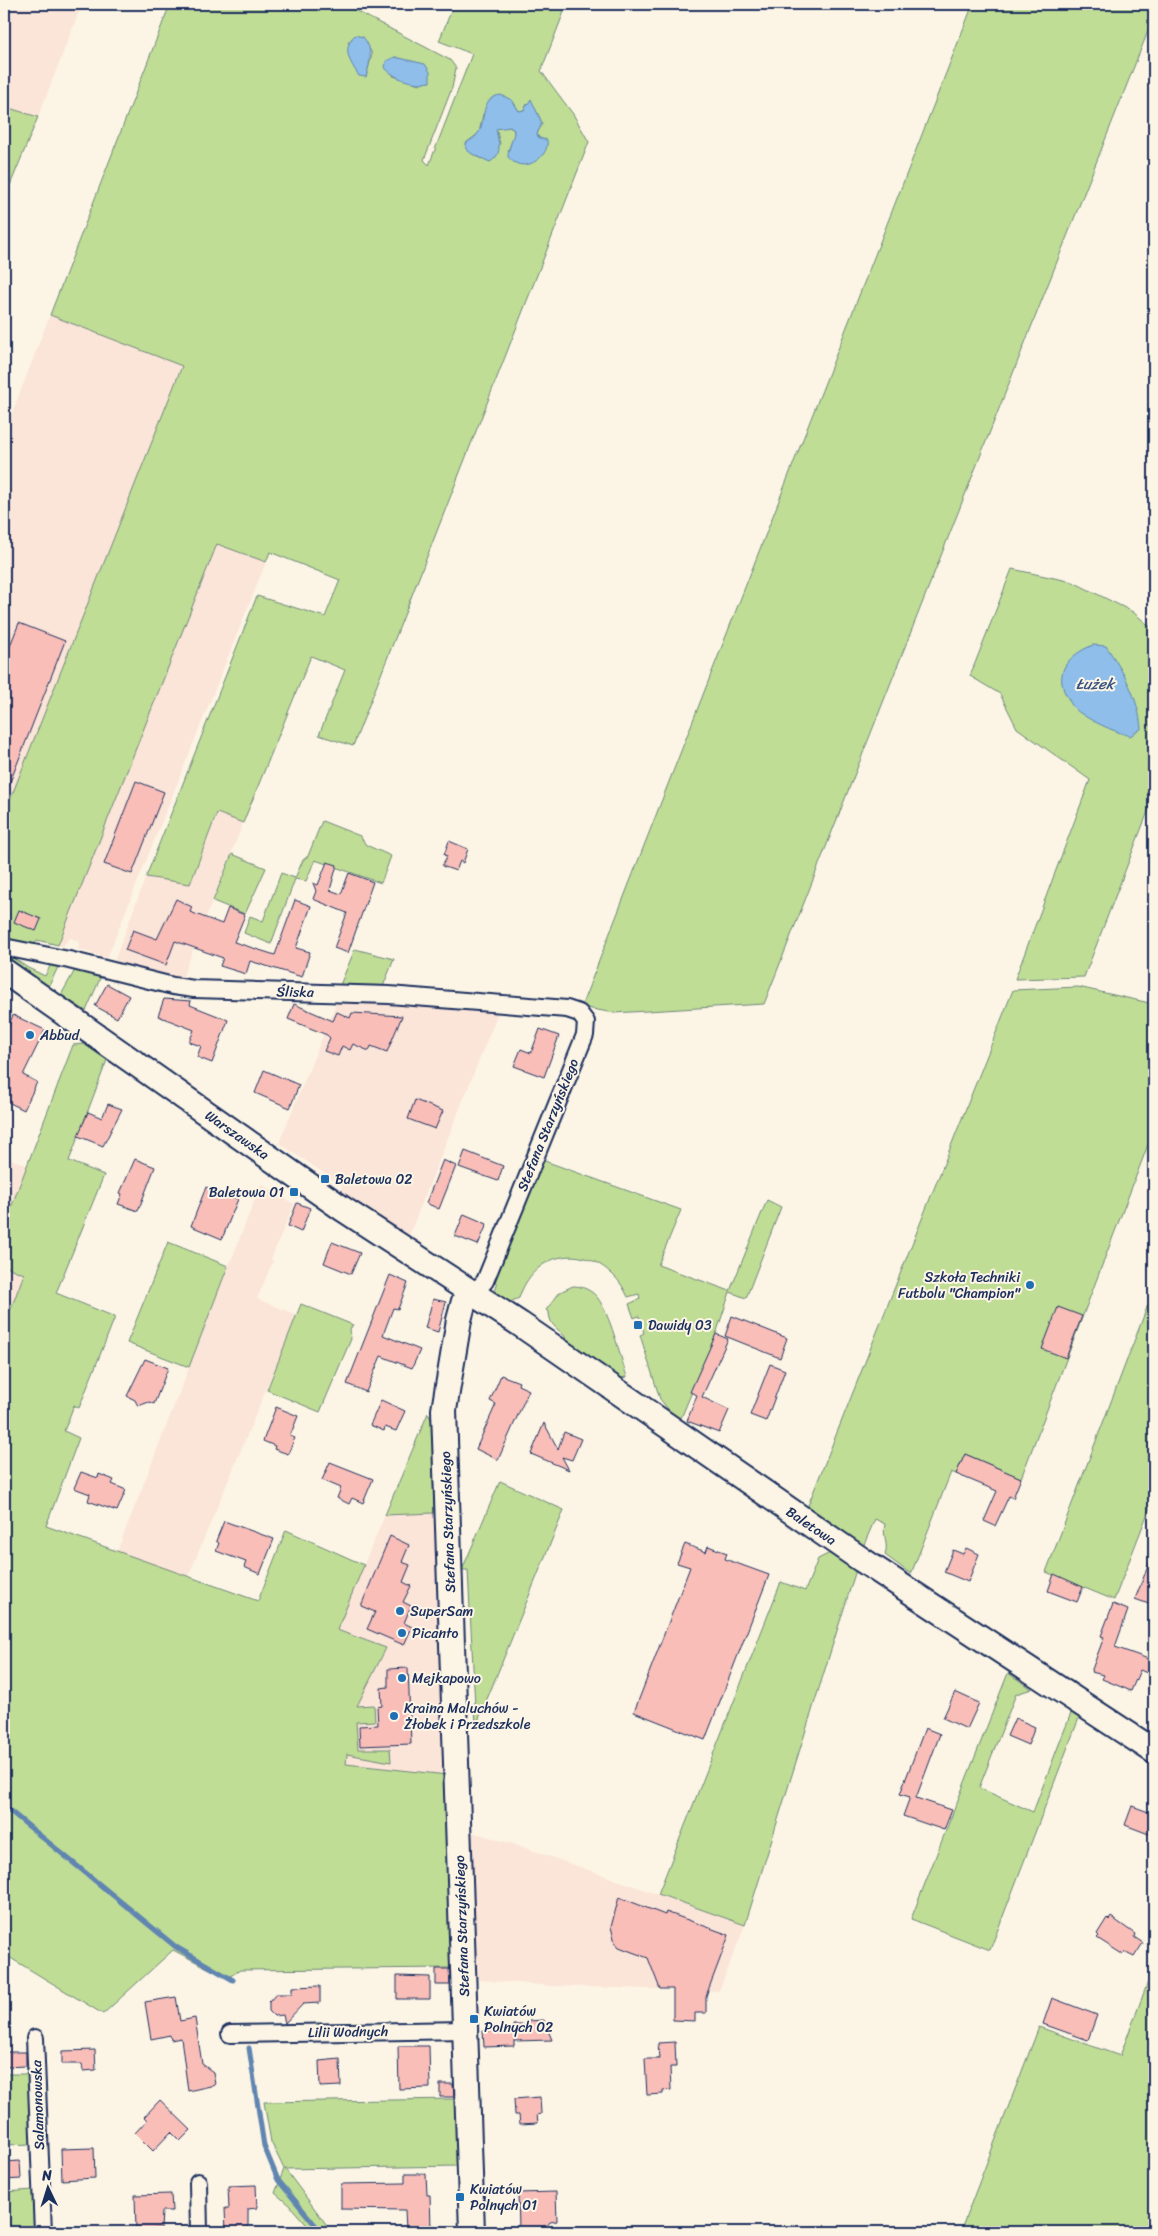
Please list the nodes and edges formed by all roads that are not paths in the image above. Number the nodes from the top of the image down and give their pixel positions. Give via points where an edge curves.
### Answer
1 (4, 947) edge
2 (4, 971) edge
3 (586, 1022) joint
4 (473, 1294) junction
5 (1154, 1751) edge
6 (466, 2030) junction
7 (230, 2034) dead end
8 (35, 2038) dead end
9 (198, 2182) dead end
10 (43, 2232) edge
11 (200, 2232) edge
12 (472, 2232) edge

1 - 3 street, Śliska via 194,989 389,994 484,1001 567,1009
2 - 4 street, Warszawska via 343,1209
3 - 4 street, Stefana Starzyńskiego via 585,1035 485,1281
4 - 5 street, Baletowa via 862,1560
4 - 6 street, Stefana Starzyńskiego via 464,1301 459,1320 444,1410
6 - 7 street, Lilii Wodnych
6 - 12 street, Stefana Starzyńskiego
8 - 10 street, Salamonowska
9 - 11 street

